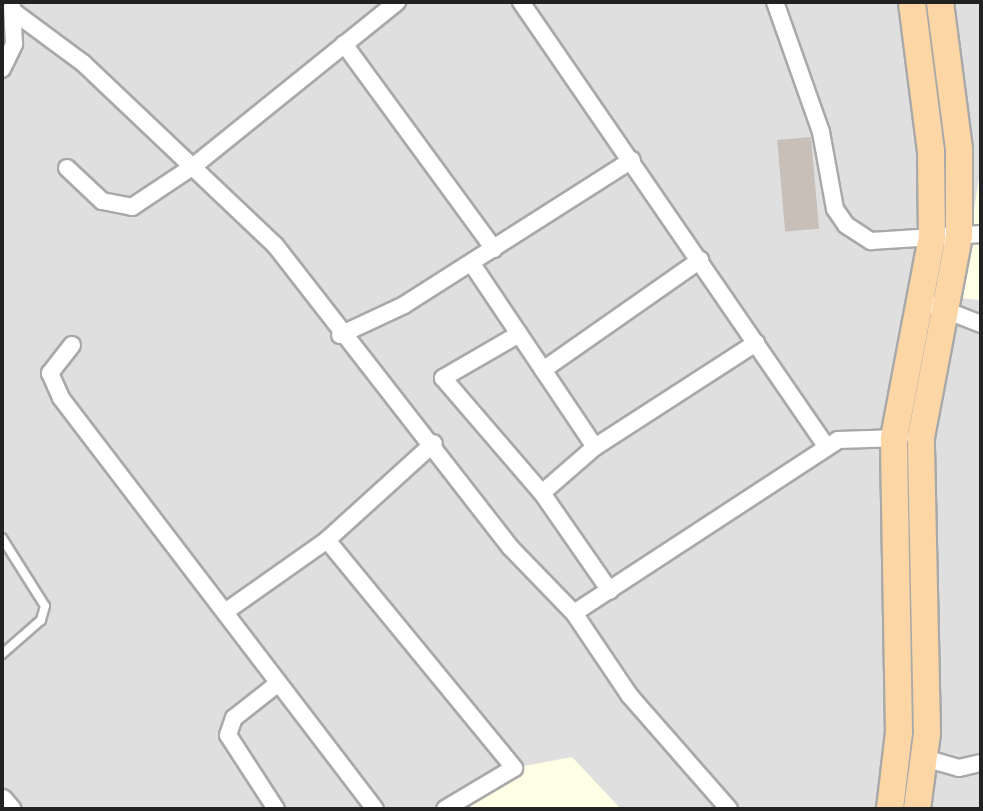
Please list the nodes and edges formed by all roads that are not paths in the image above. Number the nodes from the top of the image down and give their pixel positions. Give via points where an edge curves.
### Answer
1 (397, 2) edge
2 (521, 2) edge
3 (775, 2) edge
4 (912, 2) edge
5 (940, 2) edge
6 (12, 7) edge
7 (344, 44) junction
8 (2, 69) edge
9 (632, 160) junction
10 (195, 165) junction
11 (67, 168) dead end
12 (970, 235) edge
13 (932, 237) junction
14 (494, 249) junction
15 (700, 260) junction
16 (472, 264) junction
17 (922, 301) junction
18 (949, 312) junction
19 (981, 324) edge
20 (519, 334) junction
21 (340, 335) junction
22 (756, 343) junction
23 (72, 345) dead end
24 (543, 370) junction
25 (921, 437) junction
26 (894, 438) junction
27 (434, 443) junction
28 (826, 446) junction
29 (595, 447) junction
30 (542, 493) junction
31 (2, 538) edge
32 (327, 540) junction
33 (610, 591) junction
34 (225, 612) junction
35 (574, 613) junction
36 (2, 654) edge
37 (277, 684) junction
38 (924, 758) junction
39 (981, 763) edge
40 (2, 801) edge
41 (9, 809) edge
42 (276, 809) edge
43 (375, 809) edge
44 (445, 809) edge
45 (729, 809) edge
46 (890, 809) edge
47 (917, 809) edge

1 - 7 street
2 - 9 street
3 - 13 street via 821,132 835,209 856,236 871,241
4 - 13 main road via 931,151
5 - 12 main road
6 - 8 street via 14,44
6 - 10 street via 83,63
7 - 10 street
7 - 14 street
9 - 14 street
9 - 15 street
10 - 11 street via 120,210
10 - 21 street via 275,245
12 - 13 street
12 - 18 main road
13 - 17 main road
14 - 16 street
15 - 22 street
15 - 24 street
16 - 20 street
16 - 21 street
17 - 18 street
17 - 26 main road
18 - 19 street
18 - 25 main road
20 - 24 street
20 - 30 street via 443,378
21 - 27 street
22 - 28 street
22 - 29 street
23 - 34 street via 52,367 52,382 112,469
24 - 29 street
25 - 26 street
25 - 38 main road
26 - 28 street via 838,440
26 - 46 main road via 899,732
27 - 32 street
27 - 35 street via 510,547
28 - 33 street
29 - 30 street
30 - 33 street
31 - 36 lane via 45,606 41,620
32 - 34 street
32 - 44 street via 514,768
33 - 35 street
34 - 37 street
35 - 45 street via 630,696
37 - 42 street via 234,718 228,735
37 - 43 street
38 - 39 street via 959,768
38 - 47 main road
40 - 41 street

